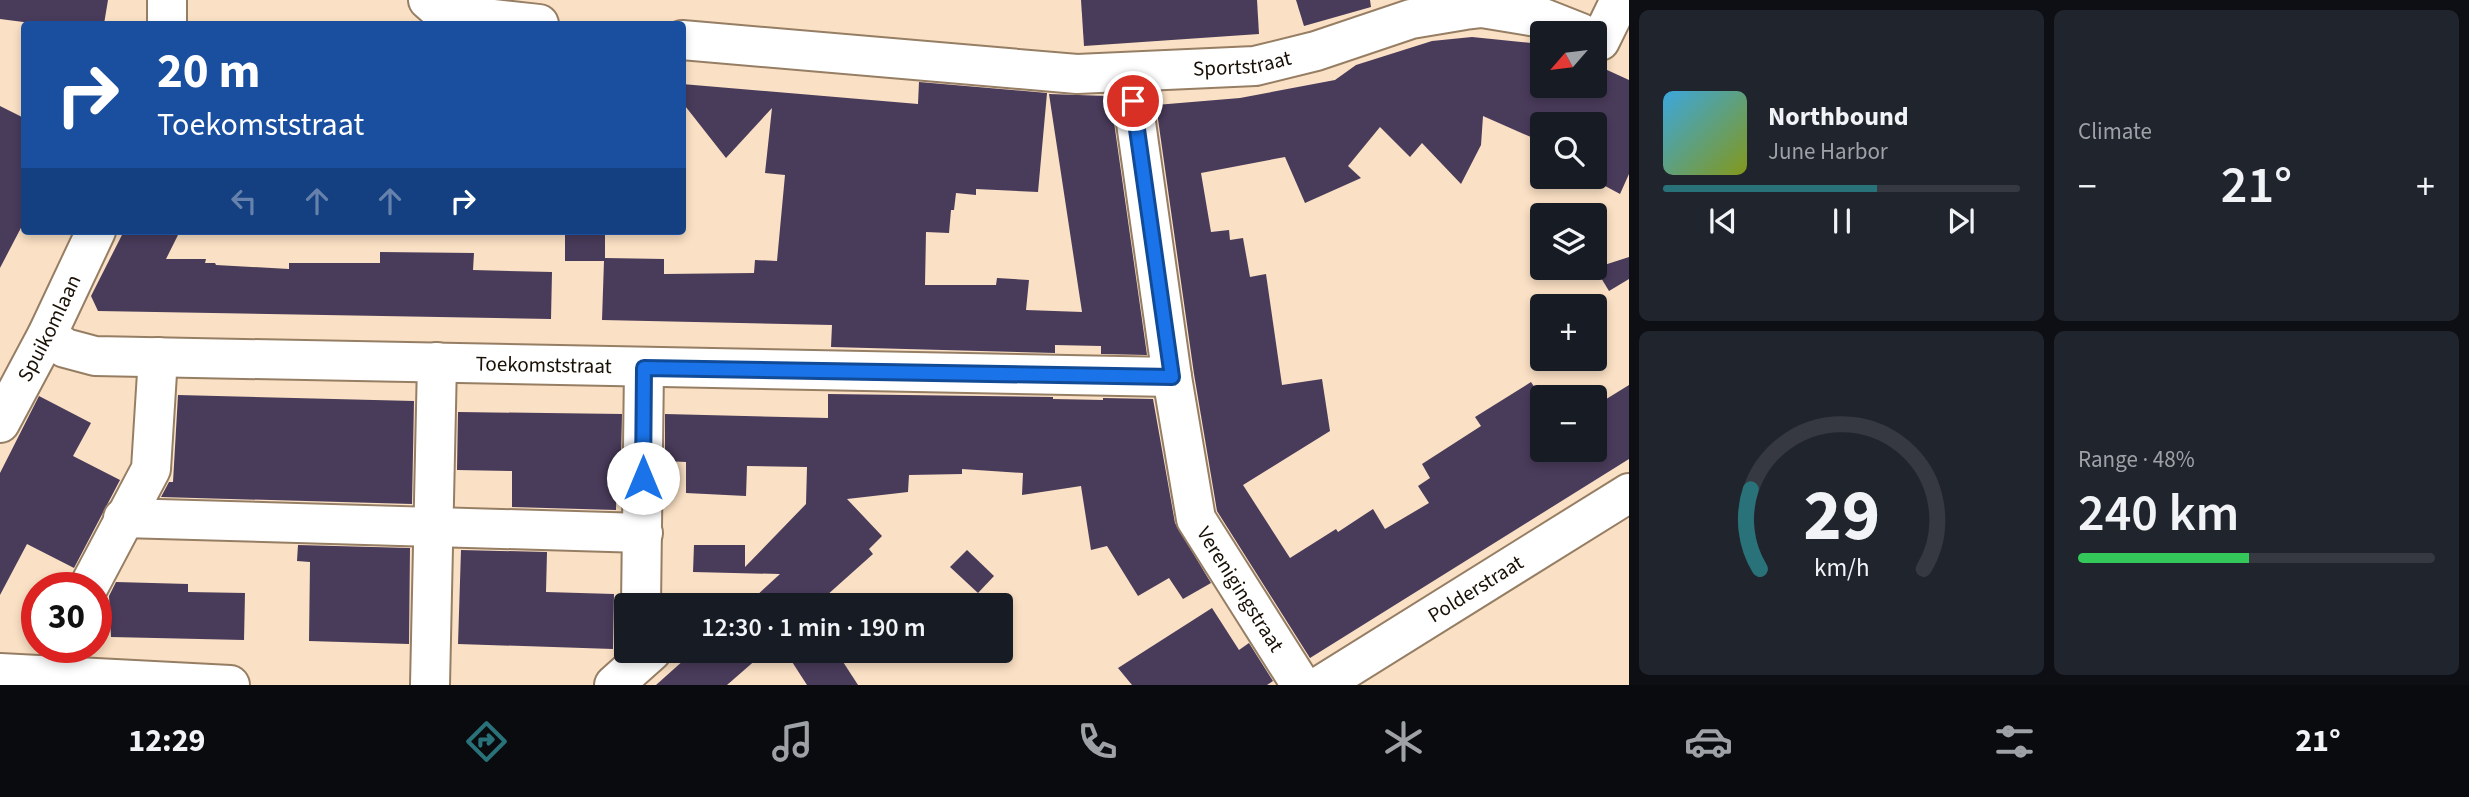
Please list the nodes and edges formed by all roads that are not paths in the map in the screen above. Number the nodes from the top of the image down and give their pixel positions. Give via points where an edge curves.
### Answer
1 (167, 0) edge
2 (428, 0) edge
3 (1620, 0) edge
4 (167, 21) edge
5 (512, 21) edge
6 (1551, 21) edge
7 (1607, 28) edge
8 (686, 40) edge
9 (1129, 73) junction
10 (94, 235) edge
11 (47, 335) junction
12 (158, 357) junction
13 (438, 362) junction
14 (644, 368) junction
15 (1172, 377) junction
16 (0, 423) edge
17 (1629, 493) edge
18 (123, 518) junction
19 (434, 528) junction
20 (643, 533) junction
21 (96, 572) edge
22 (641, 593) edge
23 (42, 663) edge
24 (66, 663) edge
25 (639, 663) edge
26 (0, 673) edge
27 (230, 685) edge
28 (430, 685) edge
29 (614, 685) edge
30 (1301, 685) edge
31 (1321, 685) edge

1 - 4 street
2 - 5 street via 448,14
3 - 7 street
6 - 9 street, Sportstraat via 1482,8 1465,10 1411,19 1283,60 1230,68
8 - 9 street, Sportstraat via 1077,74
9 - 15 street, Verenigingstraat
10 - 11 street, Spuikomlaan
11 - 12 street, Toekomststraat via 65,348 95,356
11 - 16 street, Spuikomlaan
12 - 13 street, Toekomststraat
12 - 18 street via 151,469
13 - 14 street, Toekomststraat
13 - 19 street
14 - 15 street, Toekomststraat
14 - 20 street
15 - 30 street, Verenigingstraat via 1196,519
17 - 31 street, Polderstraat
18 - 19 street
18 - 21 street
19 - 20 street
19 - 28 street
20 - 22 street
23 - 26 street
24 - 27 street
25 - 29 street

